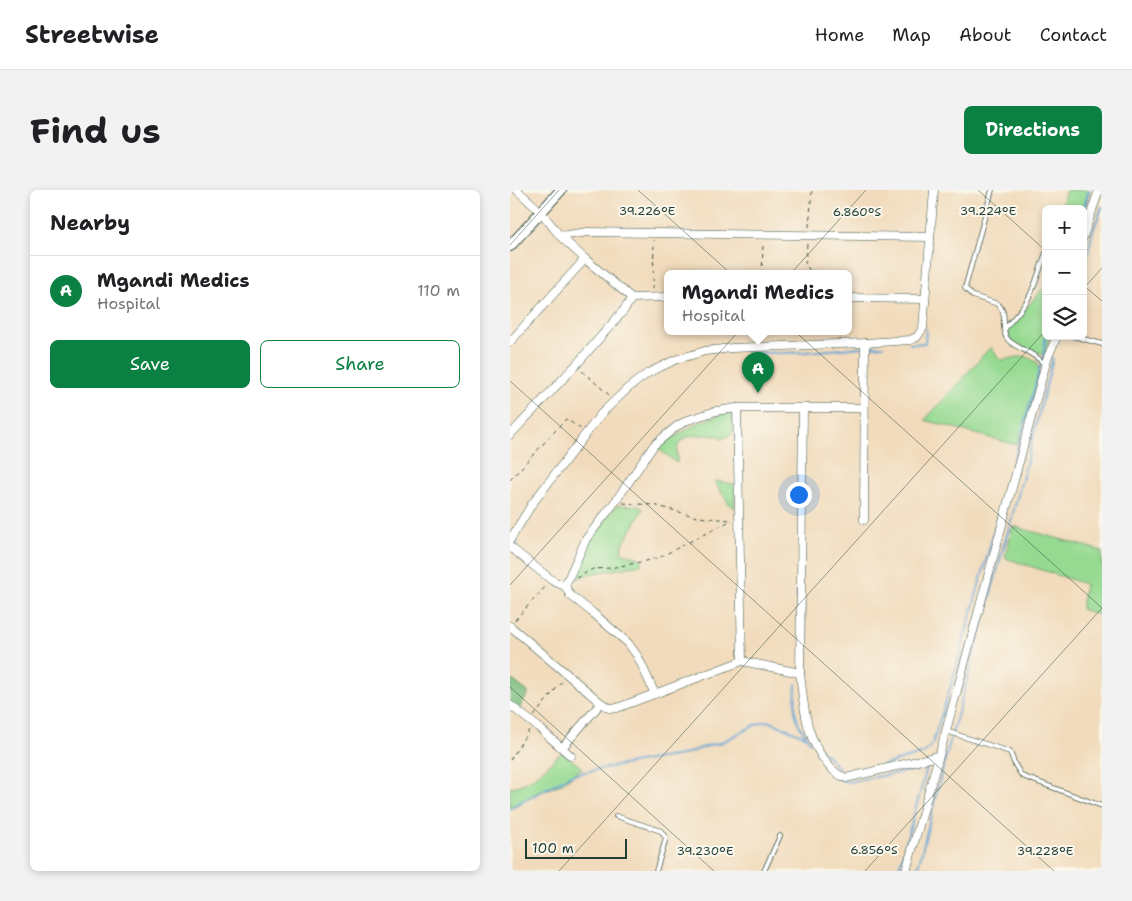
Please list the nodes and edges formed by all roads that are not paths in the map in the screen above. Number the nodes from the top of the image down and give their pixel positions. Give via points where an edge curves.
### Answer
1 (517, 190) edge
2 (561, 190) edge
3 (934, 190) edge
4 (992, 190) edge
5 (1099, 190) edge
6 (541, 212) junction
7 (1087, 225) edge
8 (560, 236) junction
9 (930, 237) junction
10 (510, 246) edge
11 (585, 259) junction
12 (1042, 263) edge
13 (664, 297) edge
14 (632, 298) junction
15 (852, 298) edge
16 (925, 299) junction
17 (1005, 329) junction
18 (1055, 340) edge
19 (1087, 340) edge
20 (510, 342) edge
21 (865, 342) junction
22 (1102, 344) edge
23 (1045, 366) junction
24 (737, 408) junction
25 (864, 408) junction
26 (802, 409) junction
27 (510, 435) edge
28 (864, 520) dead end
29 (510, 540) edge
30 (510, 547) edge
31 (566, 584) junction
32 (510, 626) edge
33 (742, 661) junction
34 (800, 673) junction
35 (655, 694) junction
36 (601, 703) junction
37 (510, 705) edge
38 (946, 732) junction
39 (562, 748) junction
40 (571, 756) dead end
41 (938, 756) junction
42 (1102, 806) edge
43 (616, 816) dead end
44 (780, 836) dead end
45 (656, 871) edge
46 (764, 871) edge
47 (906, 871) edge

1 - 6 street
2 - 6 street
3 - 9 street
4 - 17 lane via 965,288 973,296 1001,306
5 - 7 street
6 - 8 street
6 - 10 street
8 - 9 street via 588,232
8 - 11 street
9 - 16 street
11 - 14 street
11 - 20 street
12 - 17 lane via 1024,306
13 - 14 street
14 - 27 street via 576,365
15 - 16 street
16 - 21 street via 923,328 917,337
17 - 23 lane via 1007,339 1034,354
18 - 23 street
19 - 22 lane
21 - 25 street
21 - 29 street via 732,348 675,360 648,372 615,400 585,433 532,504
23 - 38 street
24 - 26 street
24 - 31 street via 688,420 654,445 586,538
24 - 33 street
25 - 26 street
25 - 28 street
26 - 34 street
30 - 31 street via 553,581
31 - 35 street via 570,595 628,643
32 - 36 street
33 - 34 street
33 - 35 street
34 - 41 street via 809,733 818,752 840,776 851,777
35 - 36 street via 613,708
36 - 39 street
37 - 39 street
38 - 41 street
38 - 42 lane via 1010,752 1022,776
39 - 40 street
41 - 47 street
43 - 45 lane via 661,830 666,838
44 - 46 lane

